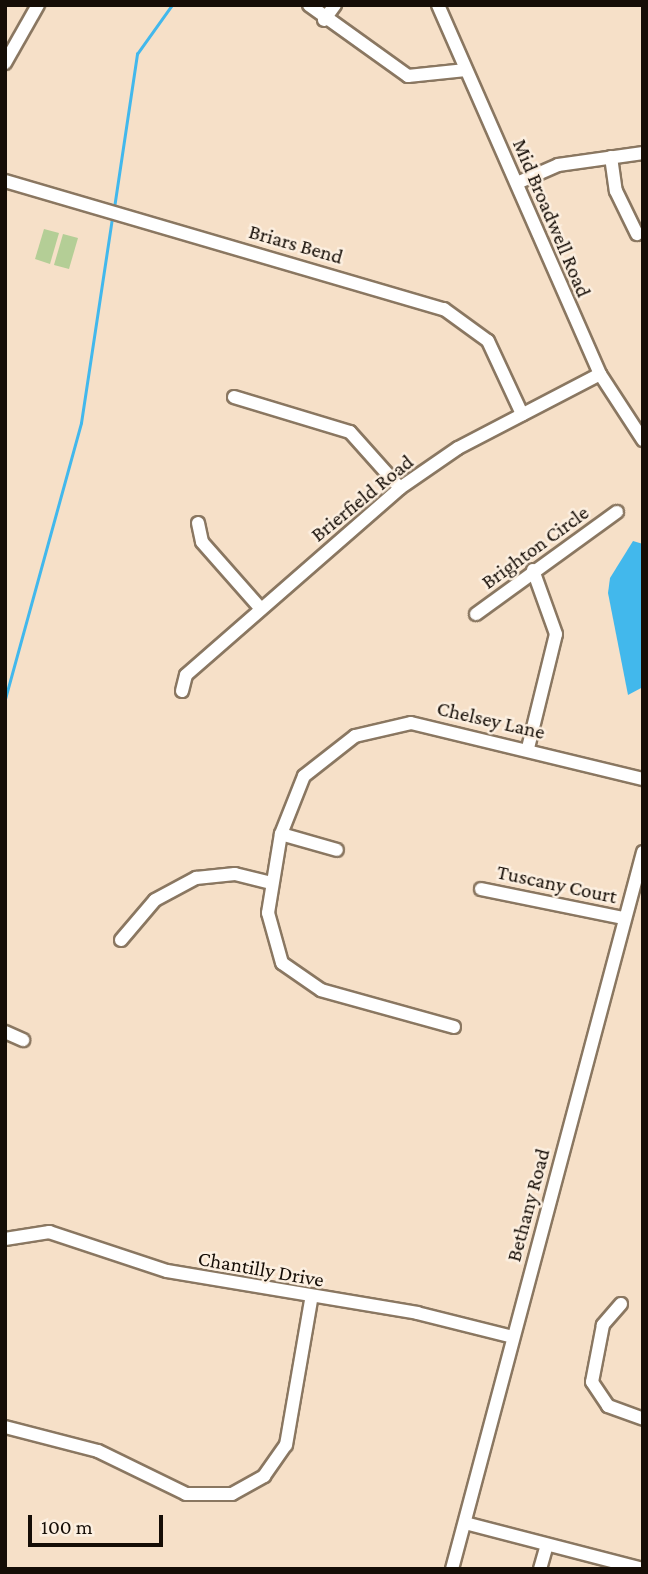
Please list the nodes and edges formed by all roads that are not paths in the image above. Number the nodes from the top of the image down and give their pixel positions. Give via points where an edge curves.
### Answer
1 (38, 5) edge
2 (309, 5) edge
3 (335, 5) edge
4 (438, 5) edge
5 (324, 20) junction
6 (5, 64) edge
7 (466, 70) junction
8 (643, 153) edge
9 (611, 157) junction
10 (5, 181) edge
11 (517, 183) junction
12 (637, 234) dead end
13 (600, 374) junction
14 (234, 397) dead end
15 (522, 414) junction
16 (643, 440) edge
17 (400, 488) junction
18 (617, 512) dead end
19 (198, 523) dead end
20 (533, 570) junction
21 (261, 609) junction
22 (476, 614) dead end
23 (182, 691) dead end
24 (527, 748) junction
25 (643, 779) edge
26 (281, 834) junction
27 (337, 850) dead end
28 (643, 852) edge
29 (272, 883) junction
30 (481, 889) dead end
31 (624, 918) junction
32 (121, 940) dead end
33 (454, 1027) dead end
34 (5, 1032) edge
35 (23, 1040) dead end
36 (5, 1239) edge
37 (311, 1300) junction
38 (621, 1304) dead end
39 (513, 1337) junction
40 (643, 1419) edge
41 (5, 1427) edge
42 (465, 1522) junction
43 (547, 1545) junction
44 (452, 1569) edge
45 (540, 1569) edge
46 (643, 1569) edge

1 - 6 street
2 - 5 street
3 - 5 street
4 - 7 street, Mid Broadwell Road
5 - 7 street via 408,76
7 - 11 street, Mid Broadwell Road
8 - 9 street
9 - 11 street via 558,165
9 - 12 street via 616,191
10 - 15 street, Briars Bend via 444,309 488,341
11 - 13 street, Mid Broadwell Road
13 - 15 street, Brierfield Road
13 - 16 street, Mid Broadwell Road
14 - 17 street via 350,432
15 - 17 street, Brierfield Road
17 - 21 street, Brierfield Road
18 - 20 street, Brighton Circle
19 - 21 street via 202,542
20 - 22 street, Brighton Circle
20 - 24 street via 556,634
21 - 23 street, Brierfield Road via 186,675
24 - 25 street, Chelsey Lane
24 - 26 street, Chelsey Lane via 424,724 367,730 304,776
26 - 27 street
26 - 29 street, Chelsey Lane
28 - 31 street, Bethany Road
29 - 32 street via 235,874 184,883 155,900
29 - 33 street, Chelsey Lane via 271,935 291,974 321,990
30 - 31 street, Tuscany Court
31 - 39 street, Bethany Road
34 - 35 street
36 - 37 street, Chantilly Drive via 49,1232 167,1271
37 - 39 street, Chantilly Drive via 416,1313
37 - 41 street via 286,1445 264,1476 232,1494 186,1494 98,1451
38 - 40 street via 603,1325 592,1382 608,1406
39 - 42 street, Bethany Road
42 - 43 street
42 - 44 street, Bethany Road
43 - 45 street
43 - 46 street

